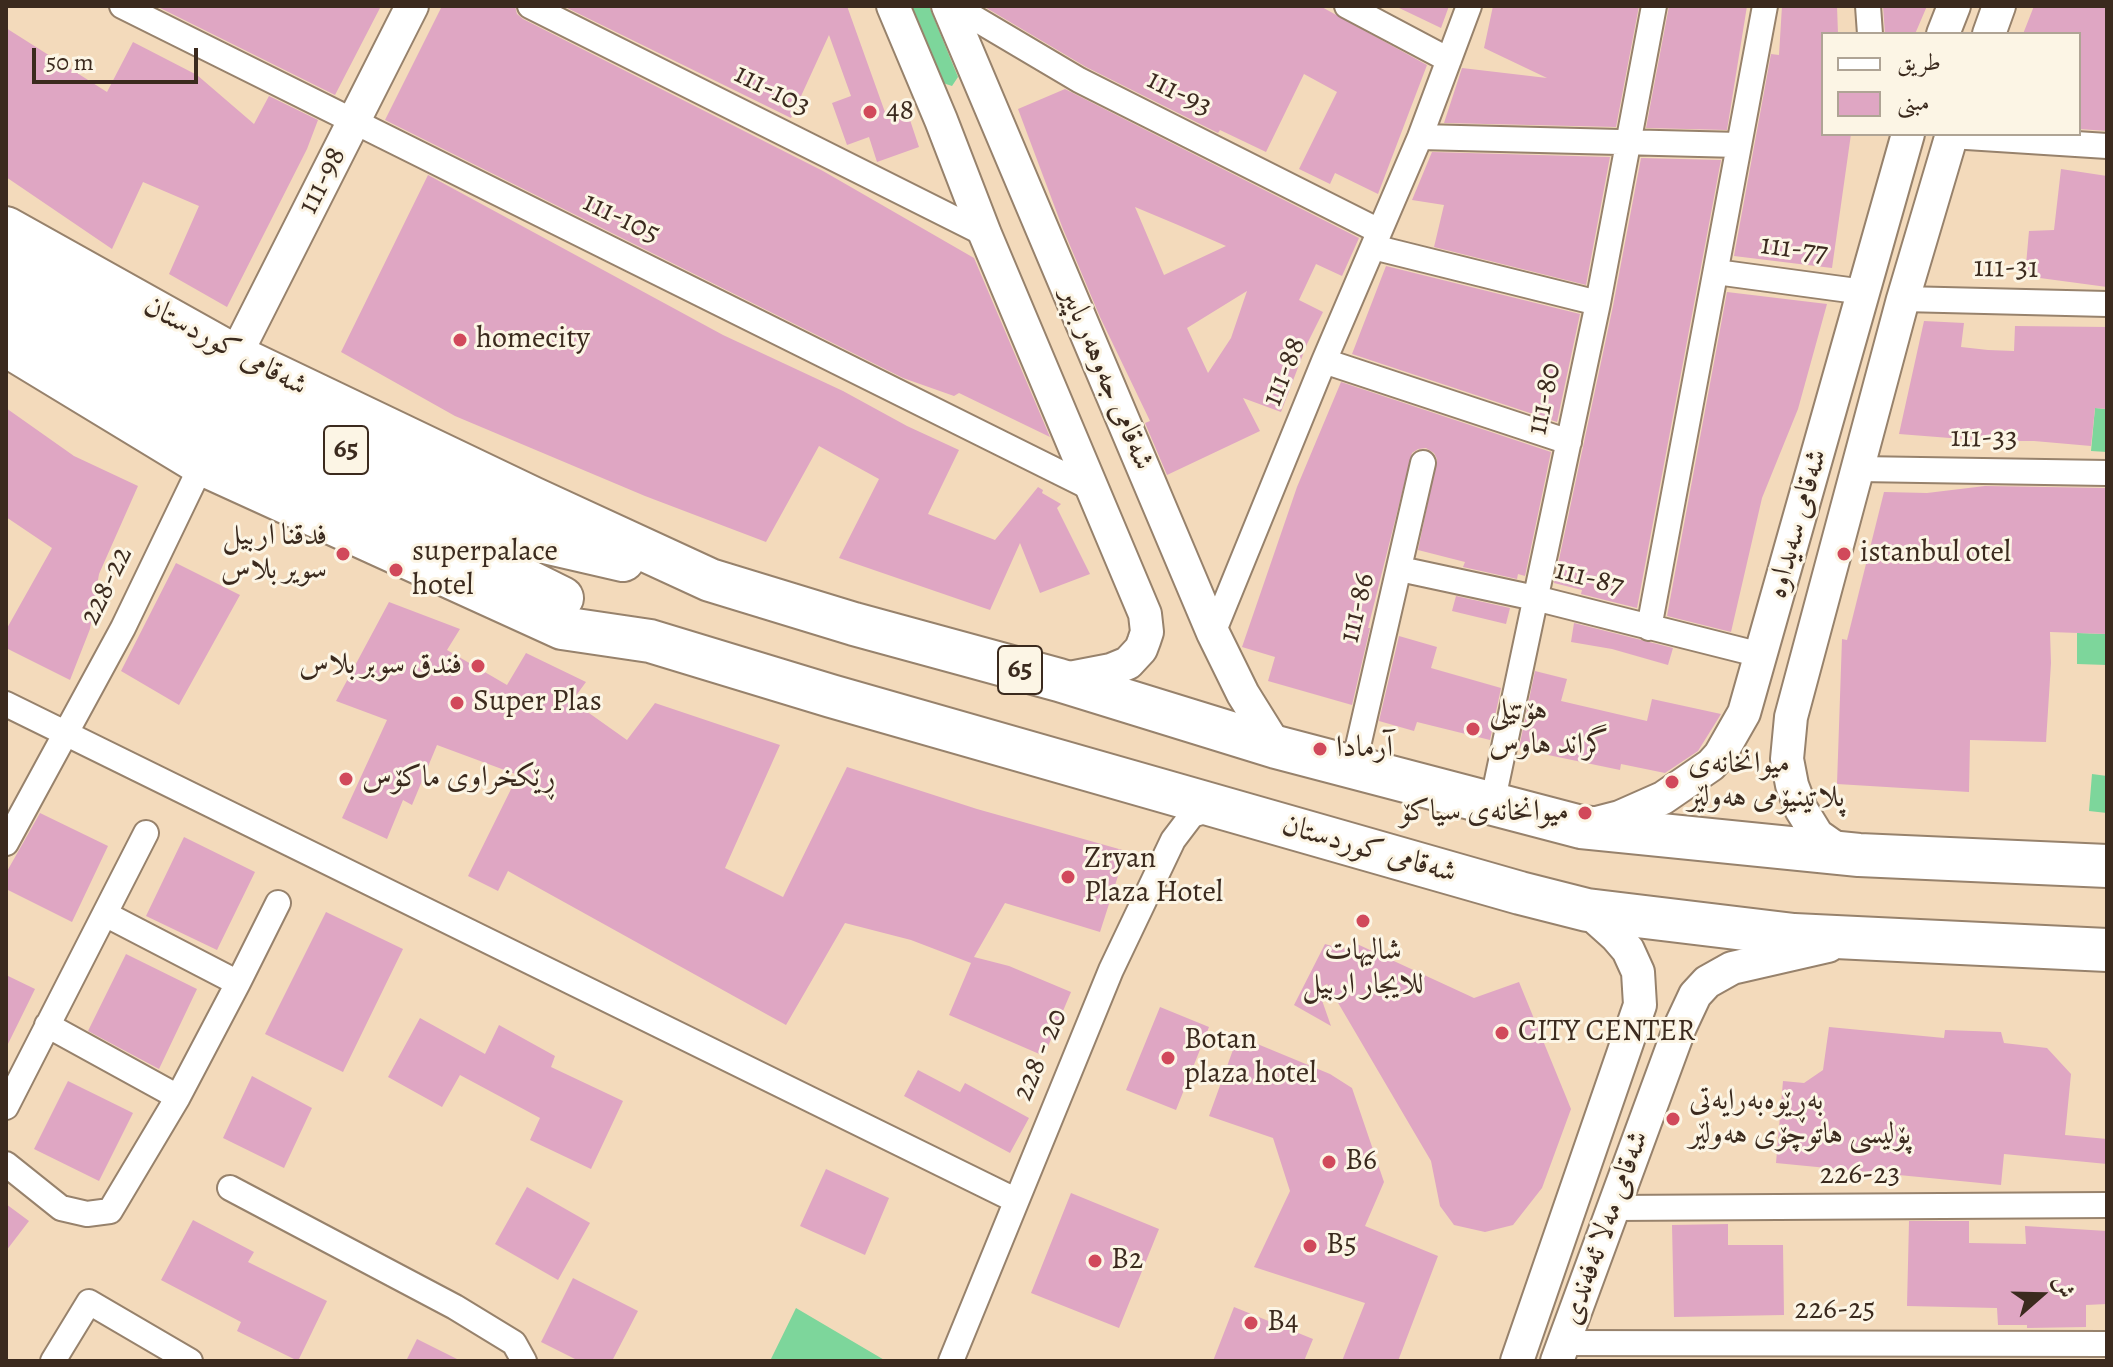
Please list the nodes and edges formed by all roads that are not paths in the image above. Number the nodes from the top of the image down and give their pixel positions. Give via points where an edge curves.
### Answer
1 (122, 6) edge
2 (412, 6) edge
3 (530, 6) edge
4 (893, 6) edge
5 (951, 6) edge
6 (1347, 6) edge
7 (1469, 6) edge
8 (1654, 6) edge
9 (1765, 6) edge
10 (1868, 6) edge
11 (1954, 6) edge
12 (1999, 6) edge
13 (1870, 32) edge
14 (1944, 32) edge
15 (1990, 32) edge
16 (1449, 60) junction
17 (990, 105) junction
18 (941, 120) junction
19 (354, 122) junction
20 (1907, 136) edge
21 (1951, 136) edge
22 (1965, 136) edge
23 (1420, 137) junction
24 (1629, 140) junction
25 (1739, 145) junction
26 (2107, 146) edge
27 (6, 228) edge
28 (985, 234) junction
29 (1376, 239) junction
30 (6, 264) edge
31 (1716, 272) junction
32 (1864, 292) junction
33 (1903, 299) junction
34 (6, 301) edge
35 (1598, 303) junction
36 (2107, 304) edge
37 (6, 345) edge
38 (235, 356) junction
39 (1324, 361) junction
40 (1569, 442) junction
41 (1423, 463) dead end
42 (202, 464) junction
43 (1859, 469) junction
44 (2107, 473) edge
45 (1093, 489) junction
46 (1400, 569) junction
47 (710, 580) junction
48 (1535, 598) junction
49 (1649, 628) junction
50 (1213, 633) junction
51 (650, 641) junction
52 (1758, 666) junction
53 (1059, 680) junction
54 (1799, 687) junction
55 (6, 704) edge
56 (66, 735) junction
57 (1276, 747) junction
58 (1353, 768) junction
59 (1492, 804) junction
60 (1227, 809) junction
61 (1581, 827) junction
62 (146, 833) dead end
63 (6, 843) edge
64 (1844, 854) junction
65 (2107, 866) edge
66 (278, 903) dead end
67 (1587, 910) junction
68 (105, 914) junction
69 (1862, 938) junction
70 (2107, 950) edge
71 (238, 983) junction
72 (47, 1025) junction
73 (178, 1097) junction
74 (6, 1107) edge
75 (6, 1164) edge
76 (230, 1188) dead end
77 (1015, 1200) junction
78 (2107, 1205) edge
79 (1613, 1208) junction
80 (1549, 1268) junction
81 (1586, 1282) junction
82 (2107, 1344) edge
83 (1560, 1352) edge
84 (53, 1361) edge
85 (190, 1361) edge
86 (524, 1361) edge
87 (951, 1361) edge
88 (1517, 1361) edge

1 - 19 street, 111-105
2 - 19 main road, 111-98
3 - 28 street, 111-103
4 - 18 main road, شەقامی جەوهەر باپیر
5 - 17 main road, شەقامی جەوهەر باپیر
5 - 29 street, 111-93
6 - 16 street
7 - 16 street, 111-88
8 - 24 street, 111-80
9 - 25 street
10 - 13 street
11 - 14 main road
12 - 15 main road
16 - 23 street, 111-88
17 - 18 main road
17 - 50 main road, شەقامی جەوهەر باپیر
18 - 28 main road, شەقامی جەوهەر باپیر
19 - 38 main road, 111-98
19 - 45 street, 111-105
20 - 32 main road, شەقامی سەیداوە
21 - 33 main road, شەقامی سەیداوە
22 - 26 street
23 - 24 street
23 - 29 street, 111-88
24 - 25 street
24 - 35 street, 111-80
25 - 31 street
27 - 38 highway, شەقامی کوردستان / 65
28 - 45 main road, شەقامی جەوهەر باپیر
29 - 35 street, 111-93
29 - 39 street, 111-88
30 - 47 highway, شەقامی کوردستان / 65 via 228,395 545,542
31 - 32 street, 111-77
31 - 49 street
32 - 52 main road, شەقامی سەیداوە
33 - 36 street, 111-31
33 - 43 main road, شەقامی سەیداوە
34 - 51 highway, شەقامی کوردستان / 65 via 219,428
35 - 40 street, 111-80
37 - 42 highway, شەقامی کوردستان / 65
38 - 47 highway, شەقامی کوردستان / 65
39 - 40 street
39 - 50 street, 111-88
40 - 48 street, 111-80
41 - 46 street, 111-86
42 - 51 highway, شەقامی کوردستان / 65 via 562,628
42 - 56 street, 228-22
43 - 44 street, 111-33
43 - 54 main road, شەقامی سەیداوە
45 - 53 main road, شەقامی جەوهەر باپیر via 1145,614 1147,632 1135,657 1120,667
46 - 48 street, 111-87
46 - 58 street, 111-86
47 - 53 highway, شەقامی کوردستان / 65
48 - 49 street, 111-87
48 - 59 street, 111-80
49 - 52 street, 111-87
50 - 57 main road, شەقامی جەوهەر باپیر
51 - 60 highway, شەقامی کوردستان / 65
52 - 54 main road
52 - 61 main road, شەقامی سەیداوە via 1744,713 1711,765 1663,798
53 - 57 highway, شەقامی کوردستان / 65
54 - 64 main road, شەقامی سەیداوە via 1787,759 1792,785 1817,835
55 - 56 street
56 - 63 street, 228-22
56 - 77 street
57 - 58 highway, شەقامی کوردستان / 65
58 - 59 highway, شەقامی کوردستان / 65
59 - 61 highway, شەقامی کوردستان / 65
60 - 67 highway, شەقامی کوردستان / 65
60 - 77 street, 228 - 20 via 1208,808 1192,815 1173,840 1111,970
61 - 64 highway, شەقامی کوردستان / 65
62 - 68 street
64 - 65 highway, شەقامی کوردستان / 65
66 - 71 street
67 - 69 highway, شەقامی کوردستان / 65
67 - 80 main road, شەقامی مەلا ئەفەندی via 1628,950 1638,972 1640,1005
68 - 71 street
68 - 72 street
69 - 70 highway, شەقامی کوردستان / 65
69 - 79 main road, شەقامی مەلا ئەفەندی via 1740,965 1701,989 1680,1027
71 - 73 street
72 - 73 street
72 - 74 street
73 - 75 street via 110,1211 87,1214 61,1208
76 - 86 street via 455,1307 514,1343
77 - 87 street, 228 - 20
78 - 79 street, 226-23
79 - 81 main road, شەقامی مەلا ئەفەندی
80 - 81 main road
80 - 88 main road, شەقامی مەلا ئەفەندی
81 - 83 main road, شەقامی مەلا ئەفەندی
82 - 83 street, 226-25
84 - 85 street via 89,1302

